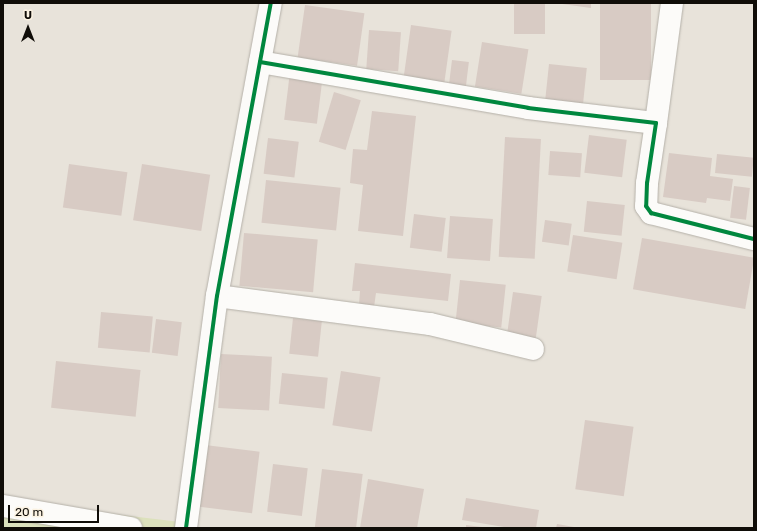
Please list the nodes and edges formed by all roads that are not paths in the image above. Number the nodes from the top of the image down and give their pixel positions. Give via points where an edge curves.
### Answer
1 (271, 3) edge
2 (672, 3) edge
3 (260, 62) junction
4 (656, 123) junction
5 (754, 239) edge
6 (217, 296) junction
7 (534, 349) dead end
8 (3, 506) edge
9 (131, 528) edge
10 (186, 528) edge

1 - 3 street
2 - 4 street
3 - 4 street via 528,108
3 - 6 street
4 - 5 street via 647,183 646,206 651,213
6 - 7 street via 430,324
6 - 10 street
8 - 9 street

